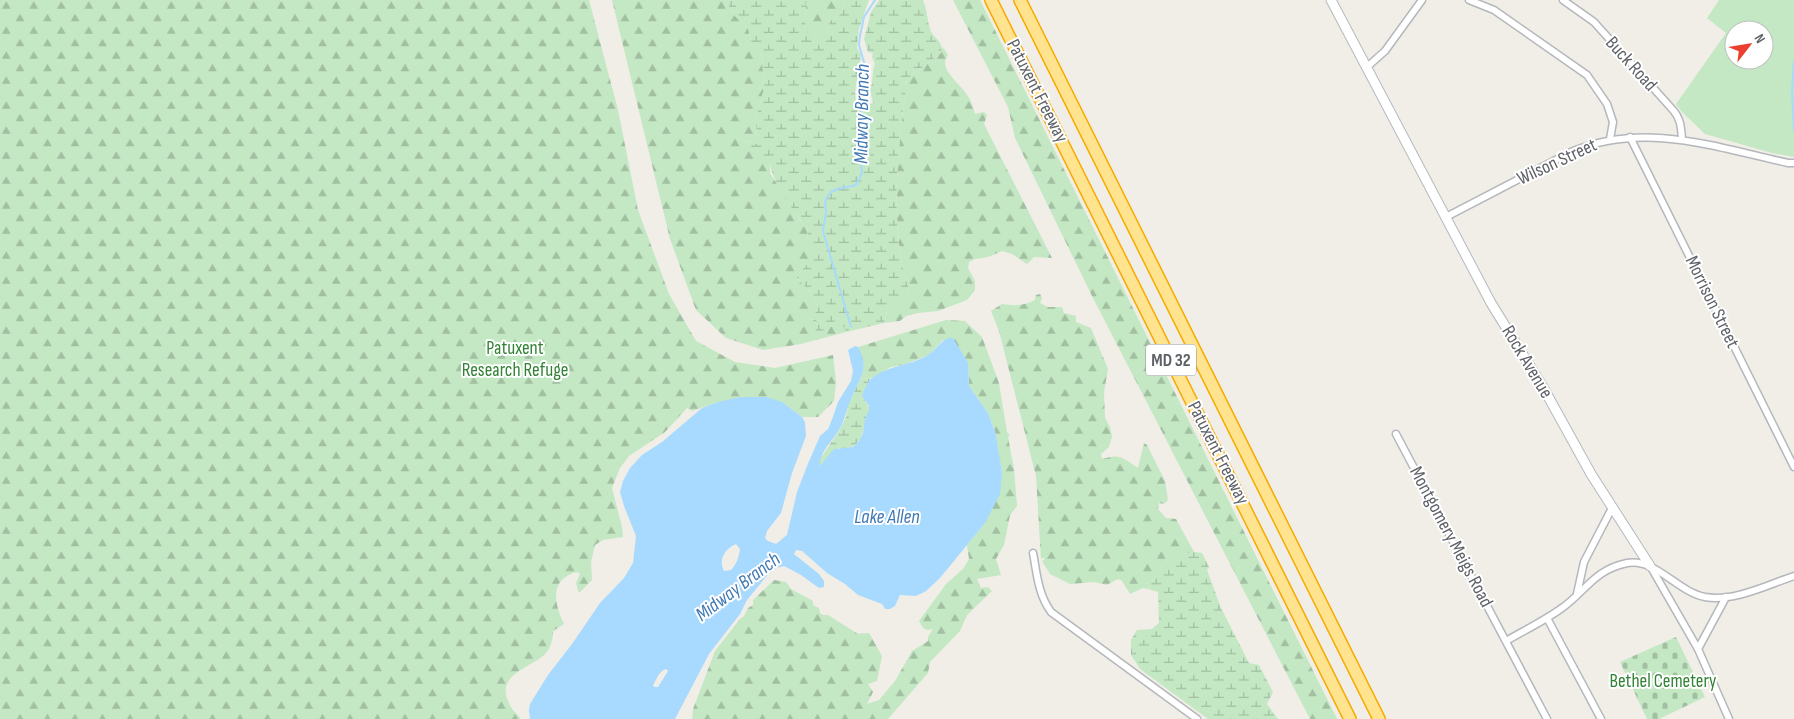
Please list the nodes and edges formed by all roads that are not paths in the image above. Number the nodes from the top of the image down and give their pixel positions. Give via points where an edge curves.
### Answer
1 (991, 0) edge
2 (1020, 0) edge
3 (1331, 0) edge
4 (1422, 0) edge
5 (1469, 0) edge
6 (1563, 0) edge
7 (1367, 67) junction
8 (1630, 137) junction
9 (1610, 139) junction
10 (1682, 139) junction
11 (1794, 163) edge
12 (1446, 217) junction
13 (1396, 434) dead end
14 (1794, 467) edge
15 (1612, 508) junction
16 (1033, 553) dead end
17 (1650, 566) junction
18 (1794, 576) edge
19 (1577, 596) junction
20 (1726, 597) junction
21 (1547, 618) junction
22 (1506, 641) junction
23 (1698, 649) junction
24 (1197, 719) edge
25 (1350, 719) edge
26 (1379, 719) edge
27 (1547, 719) edge
28 (1601, 719) edge
29 (1729, 719) edge

1 - 25 highway, Patuxent Freeway / MD 32
2 - 26 highway, Patuxent Freeway / MD 32
3 - 7 street, Rock Avenue
4 - 7 street via 1385,51
5 - 9 street via 1494,10 1587,76 1607,104 1613,122
6 - 10 street, Buck Road via 1594,22 1679,117
7 - 12 street, Rock Avenue
8 - 9 street, Wilson Street
8 - 10 street, Wilson Street
8 - 14 street, Morrison Street
9 - 12 street, Wilson Street via 1571,152
10 - 11 street, Wilson Street
12 - 15 street, Rock Avenue via 1491,303
13 - 22 street, Montgomery Meigs Road
15 - 17 street, Rock Avenue
15 - 19 street via 1584,562
16 - 24 street via 1039,588 1051,612
17 - 19 street via 1639,562 1601,572
17 - 20 street via 1693,594
17 - 23 street, Rock Avenue
18 - 20 street
19 - 21 street
20 - 23 street
21 - 22 street
21 - 28 street
22 - 27 street, Montgomery Meigs Road
23 - 29 street, Rock Avenue

